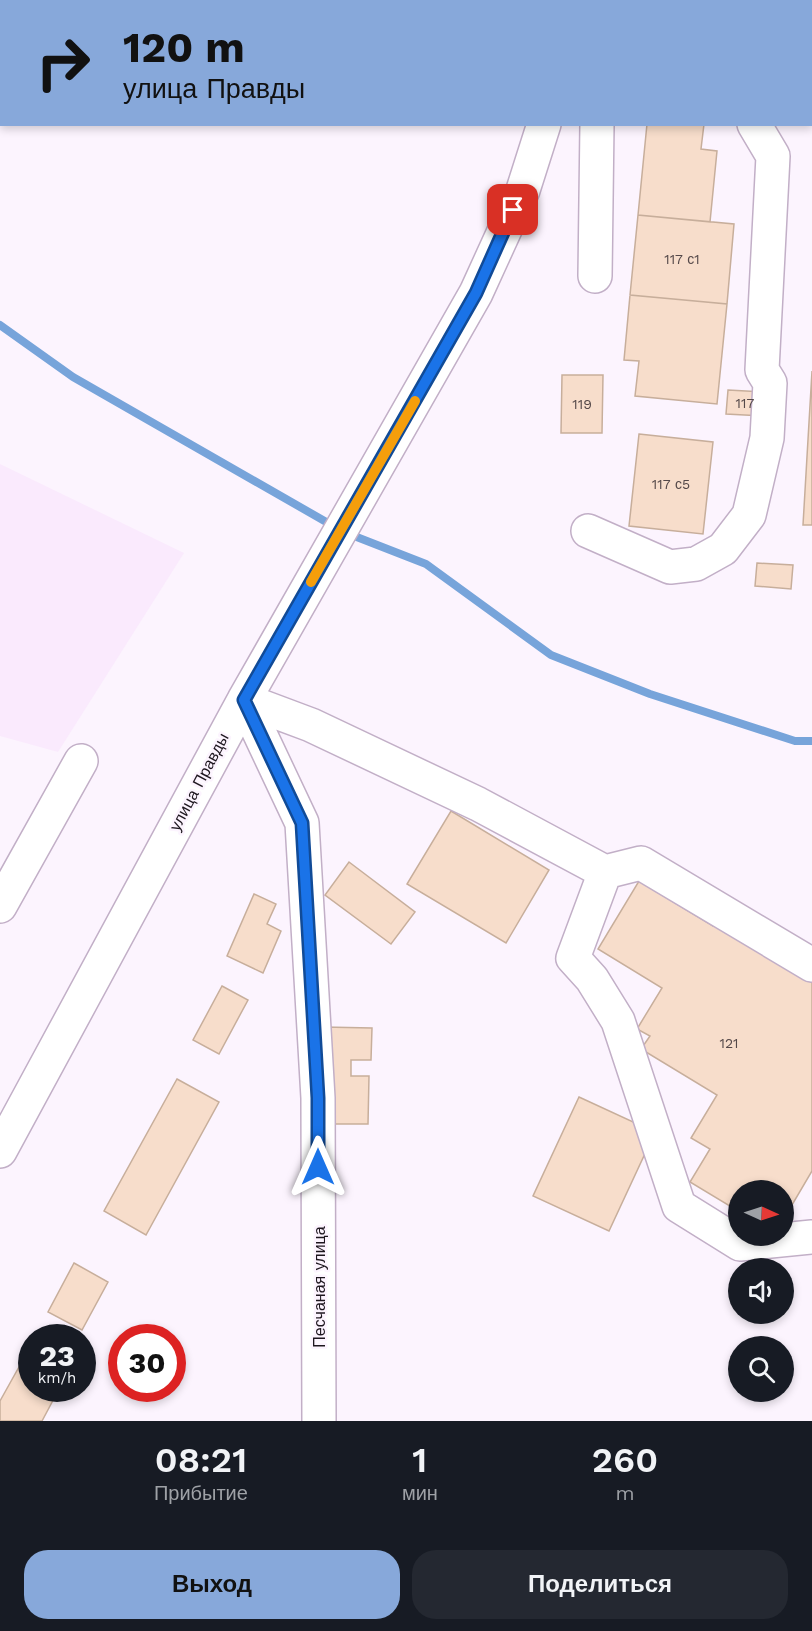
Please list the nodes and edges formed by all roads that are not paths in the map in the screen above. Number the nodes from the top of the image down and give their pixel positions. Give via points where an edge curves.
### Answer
1 (543, 126) edge
2 (597, 126) edge
3 (755, 126) edge
4 (595, 276) dead end
5 (588, 531) dead end
6 (244, 700) junction
7 (81, 761) dead end
8 (605, 872) junction
9 (0, 906) edge
10 (812, 965) edge
11 (0, 1151) edge
12 (812, 1238) edge
13 (319, 1421) edge

1 - 6 street, улица Правды via 523,190 476,293
2 - 4 street
3 - 5 street via 773,156 762,370 770,383 767,438 749,515 723,549 696,564 670,567
6 - 8 street via 311,725 478,804
6 - 11 street, улица Правды
6 - 13 street, Песчаная улица via 302,823 318,1098
7 - 9 street
8 - 10 street via 641,863
8 - 12 street via 573,958 592,979 618,1021 679,1206 740,1244

